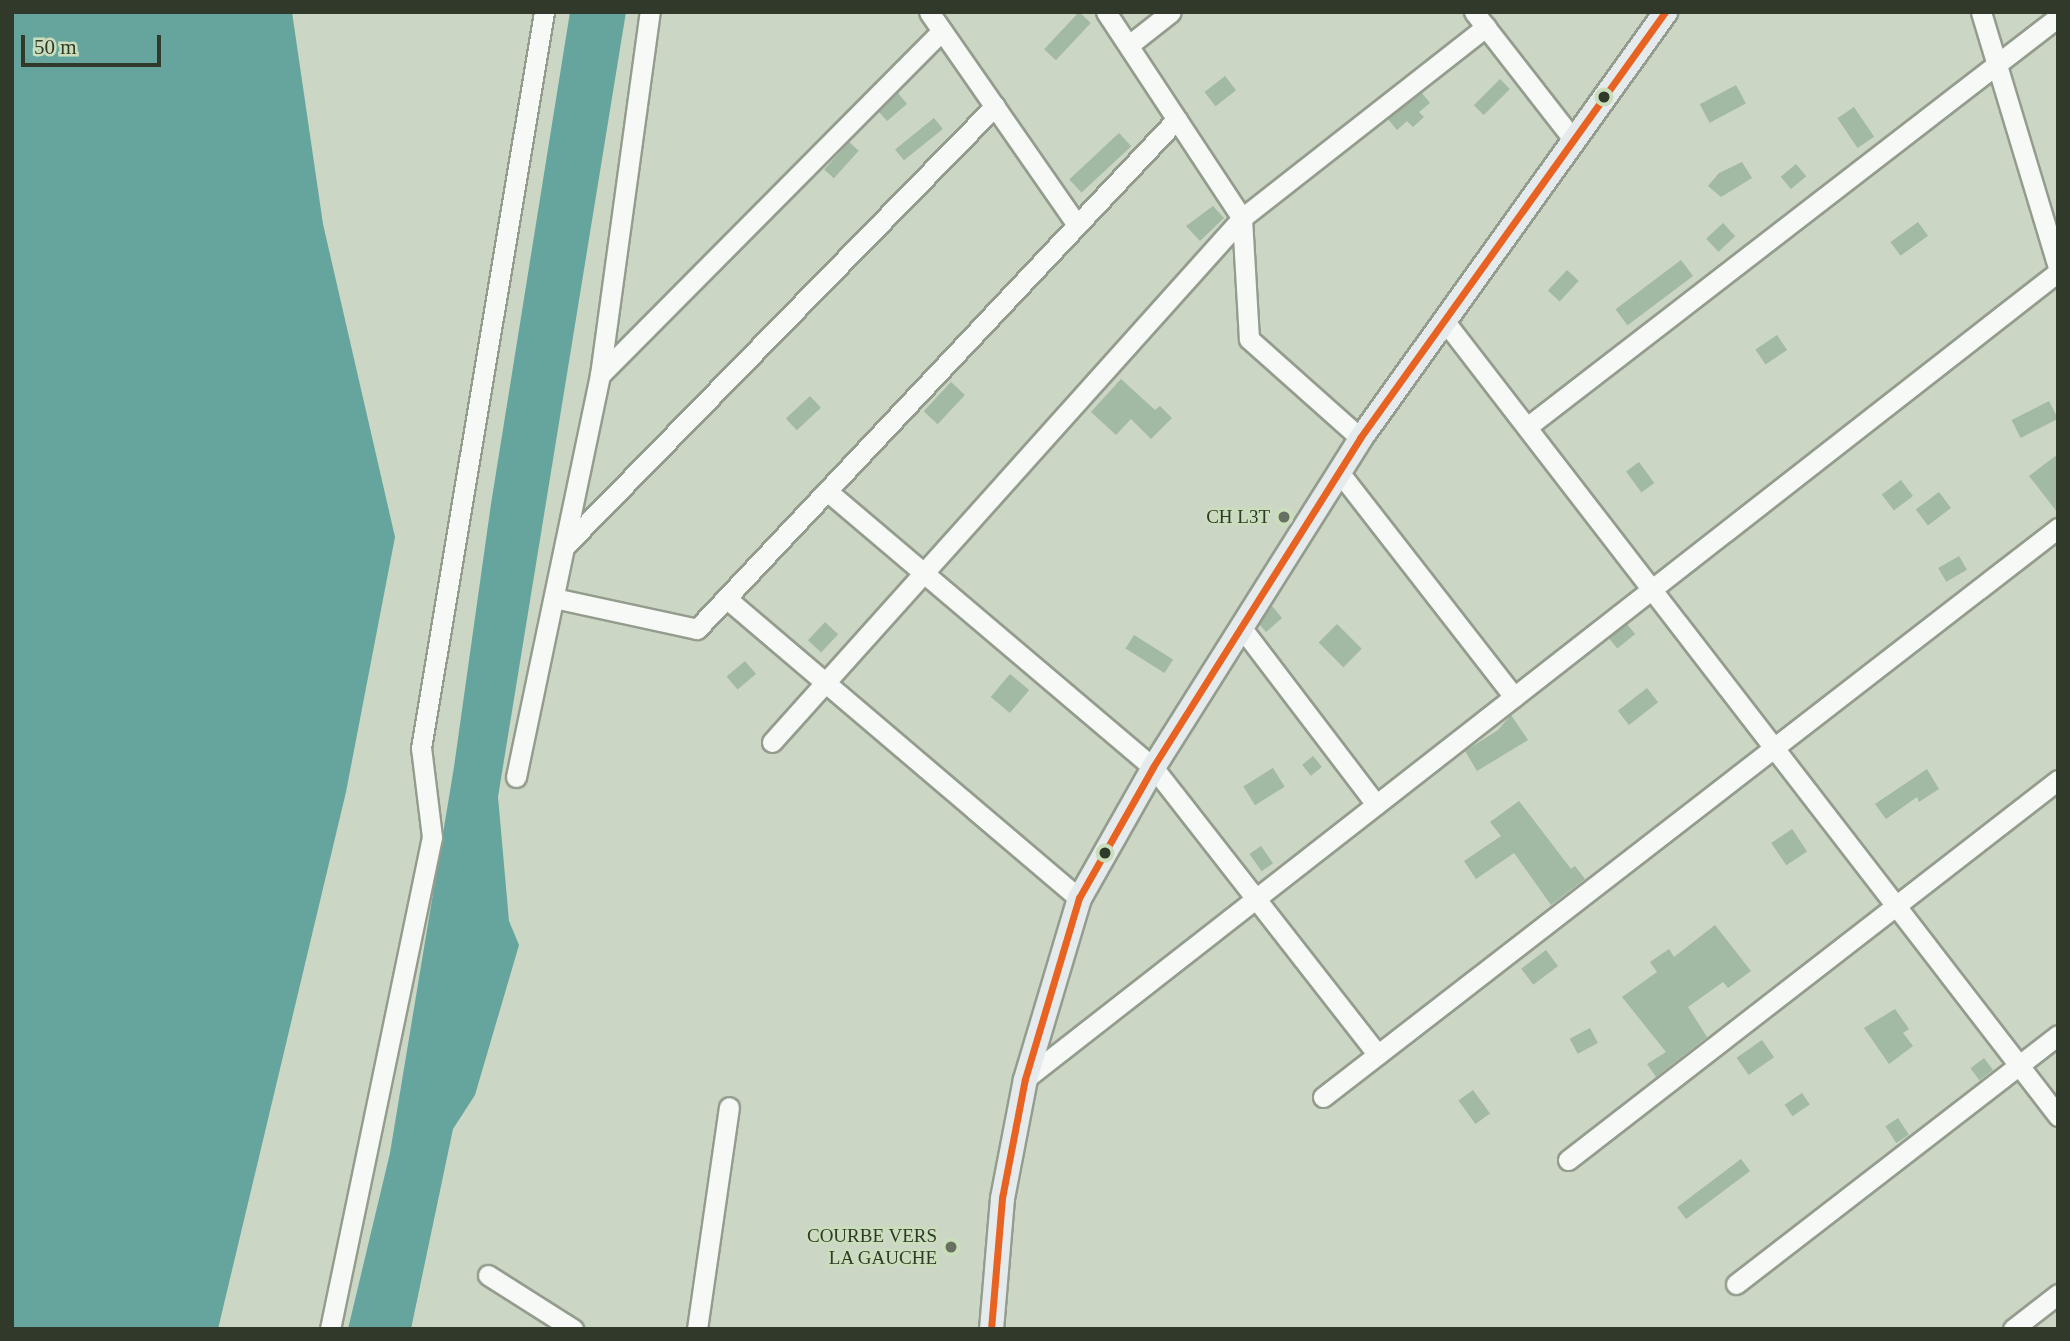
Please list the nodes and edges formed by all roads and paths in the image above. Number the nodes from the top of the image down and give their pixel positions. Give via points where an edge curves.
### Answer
1 (544, 12) edge
2 (650, 12) edge
3 (929, 12) edge
4 (1106, 12) edge
5 (1171, 12) edge
6 (1665, 12) edge
7 (1981, 12) edge
8 (2058, 17) edge
9 (1480, 20) edge
10 (942, 31) junction
11 (1129, 45) junction
12 (1997, 64) junction
13 (995, 106) junction
14 (1177, 119) junction
15 (1572, 138) junction
16 (1242, 218) junction
17 (1077, 225) junction
18 (2058, 270) edge
19 (1443, 319) junction
20 (600, 375) junction
21 (1527, 427) junction
22 (1360, 438) junction
23 (1339, 472) junction
24 (827, 491) junction
25 (2058, 528) edge
26 (564, 546) junction
27 (924, 572) junction
28 (1651, 589) junction
29 (554, 598) junction
30 (726, 598) junction
31 (1241, 627) junction
32 (825, 683) junction
33 (1514, 697) junction
34 (772, 742) dead end
35 (1774, 748) junction
36 (1153, 767) junction
37 (516, 777) dead end
38 (2058, 780) edge
39 (1376, 804) junction
40 (1257, 897) junction
41 (1079, 898) junction
42 (1896, 906) junction
43 (2058, 1035) edge
44 (1378, 1055) junction
45 (2019, 1065) junction
46 (1025, 1079) junction
47 (1323, 1097) dead end
48 (729, 1107) dead end
49 (2058, 1116) edge
50 (1568, 1160) dead end
51 (488, 1275) dead end
52 (1736, 1284) dead end
53 (2058, 1294) edge
54 (992, 1304) junction
55 (330, 1329) edge
56 (573, 1329) edge
57 (697, 1329) edge
58 (991, 1329) edge
59 (1005, 1329) edge
60 (2013, 1329) edge

1 - 55 street via 421,748 432,837
2 - 20 street
3 - 10 street
4 - 11 street
5 - 11 street
6 - 15 main road
7 - 12 street
8 - 12 street
9 - 15 street
9 - 16 street
10 - 13 street
10 - 20 street
11 - 14 street
12 - 18 street
12 - 21 street
13 - 17 street
13 - 26 street
14 - 16 street
14 - 17 street
15 - 19 main road
16 - 22 street via 1249,339
16 - 27 street
17 - 24 street
18 - 28 street
19 - 21 street
19 - 22 main road
20 - 26 street
21 - 28 street
22 - 23 main road
23 - 31 main road
23 - 33 street
24 - 27 street
24 - 30 street
25 - 35 street
26 - 29 street
27 - 32 street
27 - 36 street
28 - 33 street
28 - 35 street
29 - 30 street via 697,629
29 - 37 street
30 - 32 street
31 - 36 main road
31 - 39 street
32 - 34 street
32 - 41 street
33 - 39 street
35 - 42 street
35 - 44 street
36 - 40 street
36 - 41 main road
38 - 42 street
39 - 40 street
40 - 44 street
40 - 46 street
41 - 46 main road
42 - 45 street
42 - 50 street
43 - 45 street
44 - 47 street
45 - 49 street
45 - 52 street
46 - 54 main road via 1002,1198
48 - 57 street
51 - 56 street
53 - 60 street
54 - 58 main road
54 - 59 street

